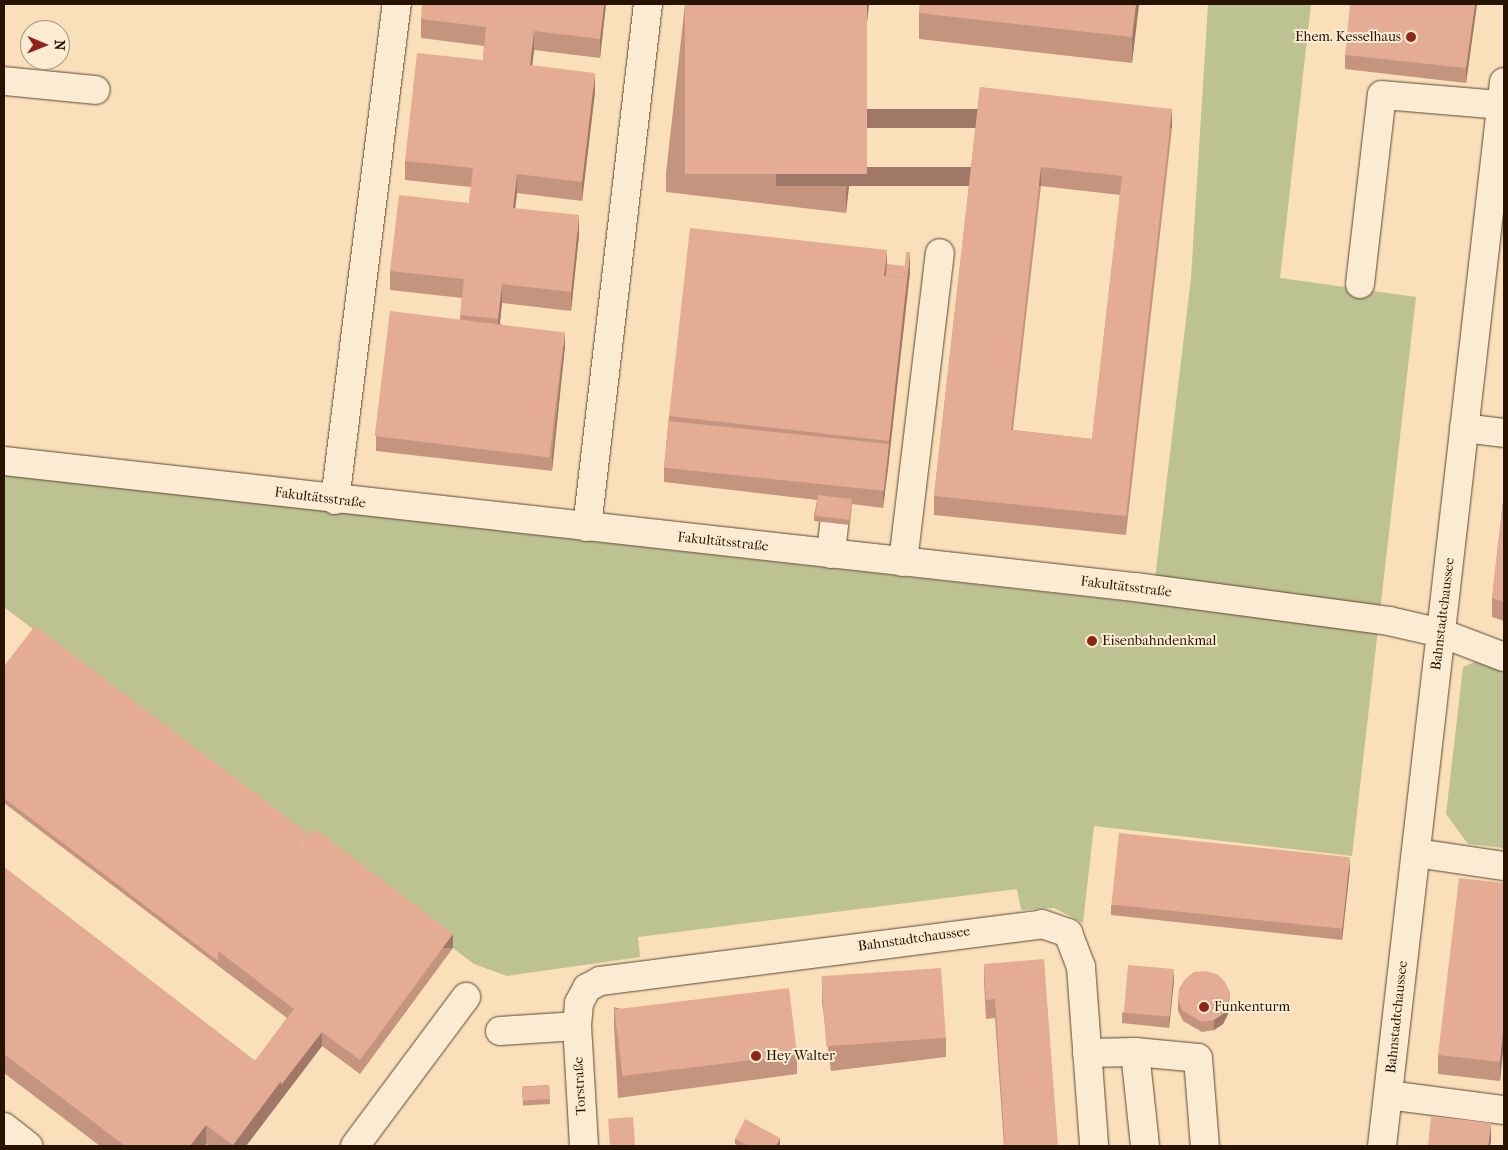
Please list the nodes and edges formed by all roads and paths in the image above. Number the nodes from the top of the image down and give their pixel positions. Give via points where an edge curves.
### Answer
1 (397, 4) edge
2 (648, 4) edge
3 (4, 81) edge
4 (96, 90) dead end
5 (1503, 94) edge
6 (1498, 186) edge
7 (940, 253) dead end
8 (1360, 284) dead end
9 (1464, 428) junction
10 (1504, 433) edge
11 (4, 461) edge
12 (335, 500) junction
13 (834, 524) edge
14 (588, 527) junction
15 (831, 554) junction
16 (903, 562) junction
17 (1441, 633) junction
18 (1504, 657) edge
19 (1416, 853) junction
20 (1504, 866) edge
21 (466, 998) dead end
22 (577, 1026) junction
23 (500, 1032) dead end
24 (1135, 1052) junction
25 (1087, 1053) junction
26 (1388, 1095) junction
27 (1504, 1110) edge
28 (4, 1128) edge
29 (28, 1146) edge
30 (355, 1146) edge
31 (584, 1146) edge
32 (1094, 1146) edge
33 (1145, 1146) edge
34 (1205, 1146) edge
35 (1382, 1146) edge

1 - 12 street
2 - 14 street
3 - 4 street
5 - 6 street, Bahnstadtchaussee
5 - 8 street via 1382,95
6 - 9 street, Bahnstadtchaussee
7 - 16 street
9 - 10 street
9 - 17 street, Bahnstadtchaussee
11 - 12 street, Fakultätsstraße
12 - 14 street, Fakultätsstraße
13 - 15 street
14 - 15 street, Fakultätsstraße
15 - 16 street, Fakultätsstraße
16 - 17 street, Fakultätsstraße via 1370,618
17 - 18 street, Fakultätsstraße
17 - 19 street, Bahnstadtchaussee
19 - 20 street
19 - 26 street, Bahnstadtchaussee
21 - 30 street
22 - 23 street
22 - 25 street, Bahnstadtchaussee via 579,1003 587,988 600,980 1042,924 1068,933 1080,967
22 - 31 street, Torstraße
24 - 25 street
24 - 33 street
24 - 34 street via 1198,1058
25 - 32 street, Bahnstadtchaussee
26 - 27 street
26 - 35 street, Bahnstadtchaussee
28 - 29 street

